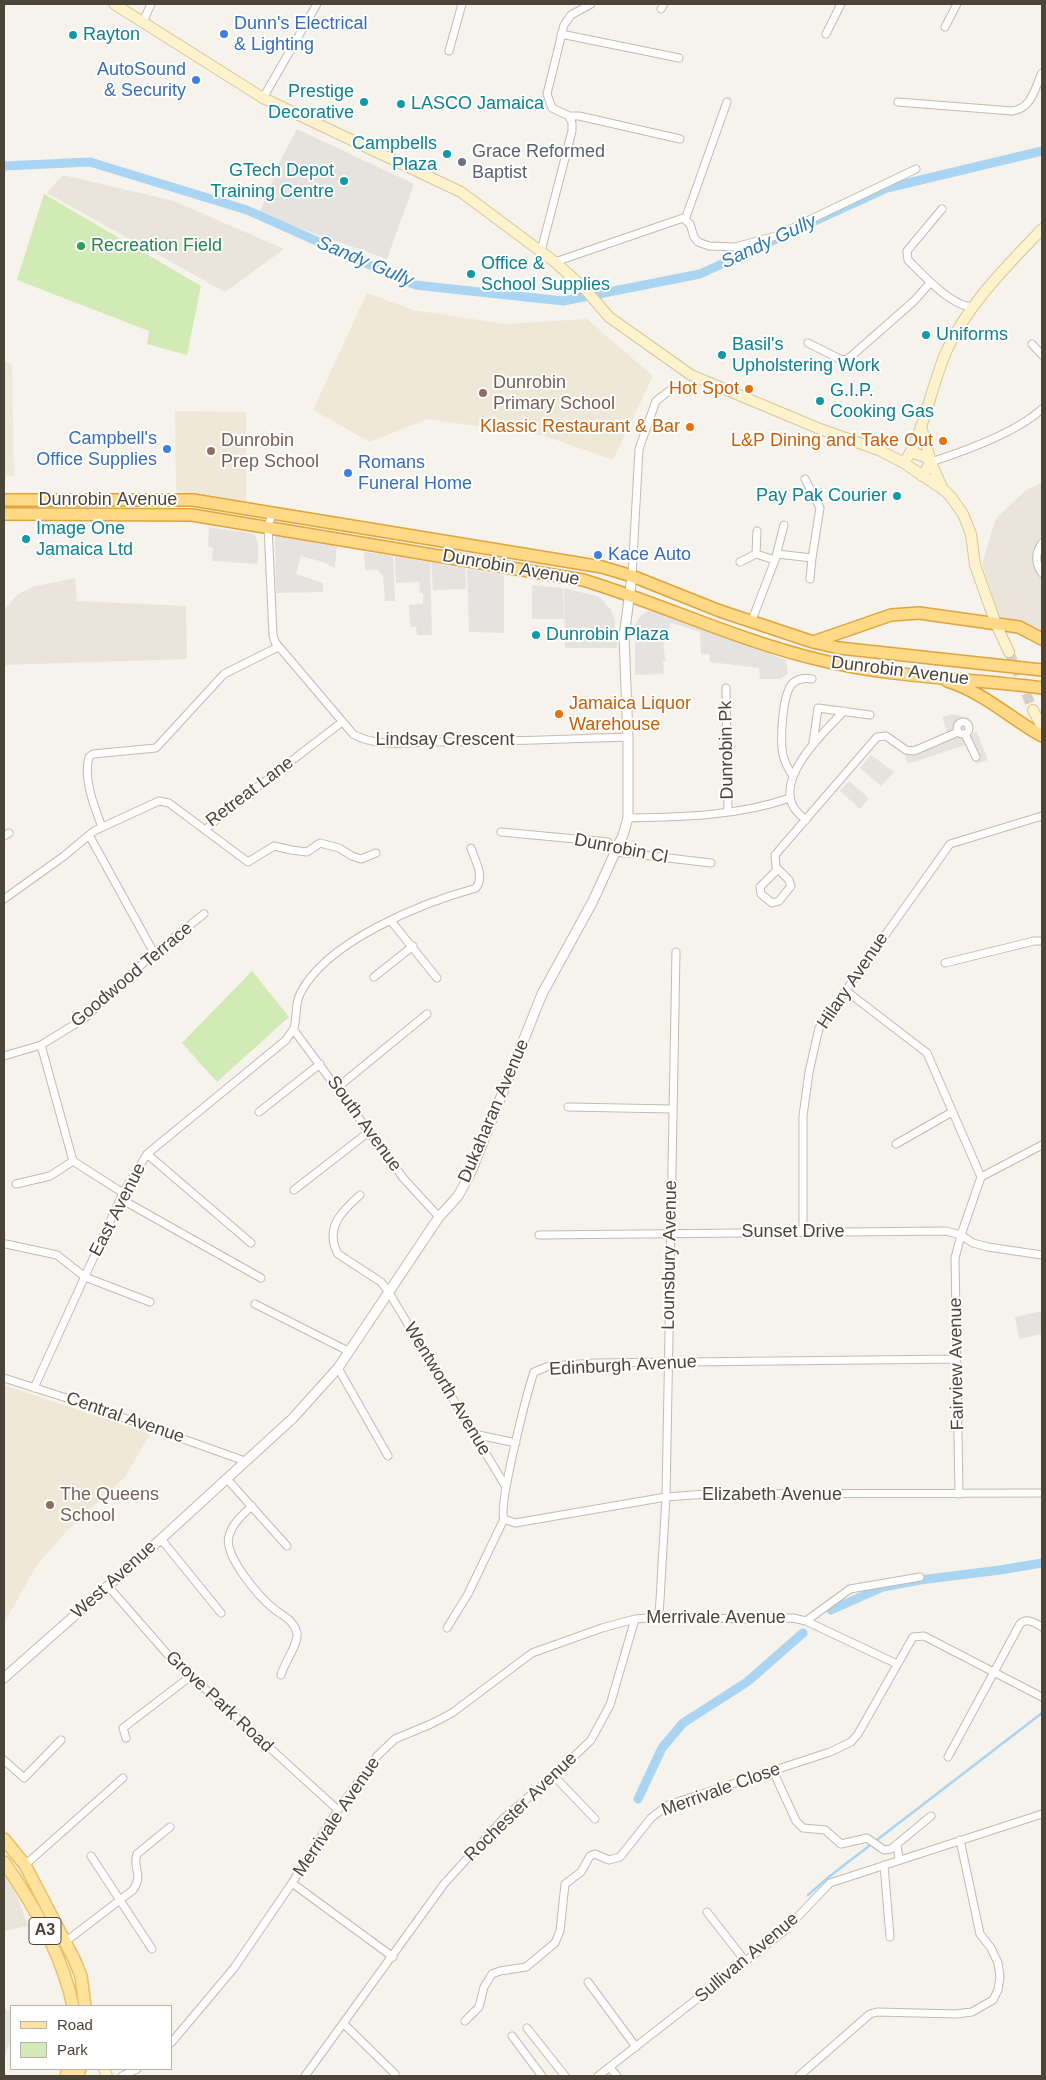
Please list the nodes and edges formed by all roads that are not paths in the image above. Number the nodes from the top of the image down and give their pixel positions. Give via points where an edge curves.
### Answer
1 (114, 4) edge
2 (151, 4) edge
3 (317, 4) edge
4 (462, 4) edge
5 (591, 4) edge
6 (841, 4) edge
7 (957, 4) edge
8 (143, 22) junction
9 (945, 28) dead end
10 (561, 34) junction
11 (826, 34) dead end
12 (449, 50) dead end
13 (679, 58) dead end
14 (1042, 73) edge
15 (263, 98) junction
16 (726, 102) dead end
17 (898, 102) dead end
18 (568, 116) junction
19 (680, 139) dead end
20 (916, 169) dead end
21 (942, 209) dead end
22 (684, 219) junction
23 (1042, 229) edge
24 (541, 251) junction
25 (555, 262) junction
26 (930, 283) junction
27 (972, 307) junction
28 (808, 343) dead end
29 (1032, 344) dead end
30 (1042, 356) edge
31 (669, 391) dead end
32 (1042, 409) edge
33 (921, 425) junction
34 (911, 452) junction
35 (931, 462) junction
36 (904, 463) junction
37 (922, 476) junction
38 (805, 479) dead end
39 (944, 490) junction
40 (4, 500) edge
41 (272, 512) junction
42 (4, 514) edge
43 (784, 524) dead end
44 (268, 526) junction
45 (757, 531) dead end
46 (1042, 543) edge
47 (756, 554) junction
48 (776, 557) junction
49 (812, 558) junction
50 (740, 562) dead end
51 (1042, 573) edge
52 (632, 576) junction
53 (810, 579) dead end
54 (629, 594) junction
55 (752, 620) junction
56 (996, 624) junction
57 (1042, 639) edge
58 (813, 642) junction
59 (278, 647) junction
60 (1009, 652) tunnel mouth
61 (1042, 670) edge
62 (926, 675) junction
63 (812, 679) dead end
64 (726, 688) dead end
65 (1042, 688) edge
66 (1033, 710) tunnel mouth
67 (844, 711) junction
68 (870, 715) dead end
69 (342, 722) junction
70 (1042, 728) edge
71 (1042, 736) edge
72 (628, 737) junction
73 (813, 743) junction
74 (976, 757) dead end
75 (792, 776) junction
76 (790, 798) junction
77 (728, 812) junction
78 (1042, 816) edge
79 (628, 818) junction
80 (806, 820) junction
81 (102, 827) junction
82 (205, 830) junction
83 (501, 832) dead end
84 (89, 835) junction
85 (470, 848) dead end
86 (617, 852) junction
87 (376, 853) dead end
88 (710, 863) dead end
89 (778, 869) junction
90 (4, 899) edge
91 (204, 914) dead end
92 (391, 921) junction
93 (1042, 941) edge
94 (413, 946) junction
95 (676, 952) dead end
96 (154, 953) junction
97 (944, 963) dead end
98 (374, 977) dead end
99 (437, 978) dead end
100 (845, 990) junction
101 (427, 1014) dead end
102 (293, 1029) junction
103 (41, 1045) junction
104 (4, 1056) edge
105 (320, 1064) junction
106 (338, 1087) junction
107 (568, 1108) dead end
108 (673, 1109) junction
109 (259, 1112) dead end
110 (952, 1112) junction
111 (370, 1131) junction
112 (896, 1144) dead end
113 (1042, 1144) edge
114 (147, 1154) junction
115 (72, 1161) junction
116 (981, 1177) junction
117 (16, 1184) dead end
118 (294, 1190) dead end
119 (123, 1193) junction
120 (360, 1195) dead end
121 (439, 1217) junction
122 (803, 1232) junction
123 (671, 1233) junction
124 (539, 1235) dead end
125 (961, 1235) junction
126 (6, 1244) dead end
127 (251, 1244) dead end
128 (1042, 1255) edge
129 (85, 1277) junction
130 (261, 1278) dead end
131 (388, 1291) junction
132 (150, 1302) dead end
133 (254, 1304) dead end
134 (348, 1351) junction
135 (957, 1359) junction
136 (668, 1362) junction
137 (338, 1368) junction
138 (4, 1378) edge
139 (34, 1388) junction
140 (474, 1434) junction
141 (516, 1443) junction
142 (388, 1456) dead end
143 (245, 1461) junction
144 (227, 1478) junction
145 (506, 1487) junction
146 (1042, 1493) edge
147 (959, 1494) junction
148 (666, 1497) junction
149 (252, 1506) junction
150 (504, 1519) junction
151 (161, 1539) junction
152 (288, 1546) dead end
153 (920, 1577) dead end
154 (108, 1586) junction
155 (221, 1614) dead end
156 (659, 1617) junction
157 (635, 1619) junction
158 (806, 1621) junction
159 (1042, 1627) edge
160 (447, 1628) dead end
161 (897, 1664) junction
162 (994, 1672) junction
163 (281, 1675) dead end
164 (191, 1676) junction
165 (4, 1678) edge
166 (1042, 1698) edge
167 (126, 1738) dead end
168 (60, 1740) dead end
169 (948, 1757) dead end
170 (4, 1760) edge
171 (773, 1771) junction
172 (554, 1776) junction
173 (123, 1778) dead end
174 (338, 1810) junction
175 (1042, 1814) edge
176 (931, 1816) dead end
177 (595, 1819) dead end
178 (170, 1827) dead end
179 (4, 1840) edge
180 (960, 1840) junction
181 (897, 1844) junction
182 (91, 1856) dead end
183 (899, 1860) junction
184 (4, 1862) edge
185 (25, 1865) junction
186 (884, 1865) junction
187 (292, 1883) junction
188 (121, 1899) junction
189 (707, 1912) dead end
190 (890, 1937) dead end
191 (65, 1942) junction
192 (152, 1949) dead end
193 (392, 1957) junction
194 (746, 1962) junction
195 (81, 1976) junction
196 (588, 1982) dead end
197 (73, 2005) edge
198 (85, 2005) edge
199 (90, 2005) edge
200 (465, 2021) dead end
201 (344, 2024) junction
202 (527, 2028) dead end
203 (512, 2036) dead end
204 (172, 2042) edge
205 (636, 2047) junction
206 (610, 2068) junction
207 (135, 2070) edge
208 (395, 2074) dead end
209 (122, 2076) edge
210 (305, 2076) edge
211 (542, 2076) edge
212 (565, 2076) edge
213 (598, 2076) edge
214 (617, 2076) edge
215 (799, 2076) edge

1 - 8 main road
2 - 8 street
3 - 15 street
4 - 12 street
5 - 10 street via 571,15
6 - 11 street
7 - 9 street
8 - 15 main road
10 - 13 street
10 - 18 street via 547,94 552,108
14 - 17 street via 1022,110 1012,112
15 - 24 main road via 461,192
16 - 22 street
18 - 19 street
18 - 24 street via 572,131
20 - 22 street via 776,236 735,247 698,242 690,224
21 - 26 street via 906,256
22 - 25 street
23 - 27 main road
24 - 25 main road
25 - 36 main road via 585,289 608,317 691,376 879,450
26 - 27 street via 963,306
26 - 28 street via 848,359 842,360
27 - 33 main road via 947,350
29 - 30 street
31 - 52 street via 656,401 639,449
32 - 35 street via 1016,428
33 - 34 main road
33 - 35 main road
34 - 35 main road
34 - 36 main road
35 - 37 main road
35 - 39 main road
36 - 37 main road
37 - 39 main road
38 - 49 street via 820,508
39 - 56 main road via 963,514 974,565
40 - 41 highway, Dunrobin Avenue via 193,500
41 - 44 street, Lindsay Crescent
41 - 52 highway, Dunrobin Avenue via 558,559
42 - 44 highway, Dunrobin Avenue via 192,515
43 - 48 street
44 - 54 highway, Dunrobin Avenue via 583,580
44 - 59 street, Lindsay Crescent via 273,635
45 - 47 street
46 - 51 street via 1036,561
47 - 48 street
47 - 50 street
48 - 49 street
48 - 55 street
49 - 53 street
52 - 54 street
52 - 55 highway, Dunrobin Avenue
54 - 62 highway, Dunrobin Avenue via 821,661
54 - 72 street via 624,638
55 - 58 highway, Dunrobin Avenue
56 - 57 highway via 1019,627
56 - 58 highway via 920,613 891,615
56 - 60 main road
58 - 61 highway, Dunrobin Avenue via 839,648
59 - 69 street, Lindsay Crescent
59 - 81 street via 224,674 156,748 89,757 93,804
62 - 65 highway, Dunrobin Avenue
62 - 71 highway via 973,692
63 - 75 street via 804,678 792,684 785,698 783,754
64 - 77 street, Dunrobin Pk
66 - 70 main road
67 - 68 street
67 - 73 street
67 - 73 street via 818,708
69 - 72 street, Lindsay Crescent via 353,734 370,741 480,742
69 - 82 street, Retreat Lane
72 - 79 street, Dukaharan Avenue
73 - 75 street
74 - 80 street via 962,733 910,751 880,735
75 - 76 street
76 - 77 street
76 - 80 street via 796,812
77 - 79 street via 670,818
78 - 100 street, Hilary Avenue via 950,844
79 - 86 street, Dukaharan Avenue
80 - 89 street via 775,855 774,864
81 - 82 street, Retreat Lane via 159,801 169,803
81 - 84 street, Retreat Lane
82 - 87 street via 248,862 274,846 307,852 320,843 361,859
83 - 86 street, Dunrobin Cl via 608,842
84 - 90 street, Retreat Lane
84 - 96 street
85 - 92 street via 480,877 476,888 422,905
86 - 88 street, Dunrobin Cl
86 - 121 street, Dukaharan Avenue via 542,994 471,1172 458,1196
89 - 89 street via 760,887 761,894 772,903 779,901 791,886
91 - 96 street, Goodwood Terrace
92 - 94 street
92 - 102 street via 349,943 319,967 299,995
93 - 97 street
94 - 98 street
94 - 99 street
95 - 108 street, Lounsbury Avenue
96 - 103 street, Goodwood Terrace via 85,1018
100 - 110 street via 927,1053
100 - 122 street, Hilary Avenue via 819,1028 809,1072 803,1116
101 - 106 street
102 - 105 street, South Avenue
102 - 114 street, East Avenue via 286,1040
103 - 104 street, Goodwood Terrace
103 - 115 street
105 - 106 street, South Avenue
105 - 109 street
106 - 111 street, South Avenue
107 - 108 street
108 - 123 street, Lounsbury Avenue
110 - 112 street
110 - 116 street
111 - 118 street
111 - 121 street, South Avenue via 404,1179
113 - 116 street
114 - 119 street, East Avenue
114 - 127 street
115 - 117 street via 50,1176
115 - 119 street
116 - 125 street, Fairview Avenue
119 - 129 street, East Avenue
119 - 130 street via 128,1204
120 - 131 street, Wentworth Avenue via 337,1220 335,1248 338,1254
121 - 131 street, Dukaharan Avenue
122 - 123 street, Sunset Drive
122 - 125 street, Sunset Drive via 946,1232
123 - 124 street, Sunset Drive
123 - 136 street, Lounsbury Avenue
125 - 128 street, Sunset Drive via 988,1247
125 - 135 street, Fairview Avenue via 955,1258
126 - 129 street via 57,1255
129 - 132 street
129 - 139 street, East Avenue
131 - 134 street, Dukaharan Avenue
131 - 140 street, Wentworth Avenue
133 - 134 street
134 - 137 street, Dukaharan Avenue
135 - 136 street, Edinburgh Avenue
135 - 147 street, Fairview Avenue
136 - 141 street, Edinburgh Avenue via 549,1366 534,1372
136 - 148 street, Lounsbury Avenue
137 - 142 street
137 - 143 street, Dukaharan Avenue via 293,1418
138 - 139 street, Central Avenue
139 - 143 street, Central Avenue
140 - 141 street
140 - 145 street, Wentworth Avenue
141 - 145 street, Edinburgh Avenue
143 - 144 street, West Avenue
144 - 149 street
144 - 151 street, West Avenue
145 - 150 street, Edinburgh Avenue
146 - 147 street, Elizabeth Avenue
147 - 148 street, Elizabeth Avenue via 707,1494
148 - 150 street, Elizabeth Avenue via 515,1523
148 - 156 street, Lounsbury Avenue
149 - 152 street
149 - 163 street via 229,1534 229,1549 248,1580 295,1627 298,1640 284,1663
150 - 160 street, Edinburgh Avenue via 468,1594
151 - 154 street, West Avenue
151 - 155 street
153 - 158 street via 850,1589
154 - 164 street, Grove Park Road via 168,1655
154 - 165 street, West Avenue
156 - 157 street, Merrivale Avenue
156 - 158 street, Merrivale Avenue via 793,1618
157 - 172 street, Rochester Avenue via 610,1705 591,1740
157 - 174 street, Merrivale Avenue via 532,1653 452,1713 395,1739 376,1757
158 - 161 street, Merrivale Avenue
159 - 162 street via 1029,1620 1021,1622
161 - 162 street, Merrivale Close via 910,1640 918,1635
161 - 171 street, Merrivale Close via 867,1722 851,1742
162 - 166 street
162 - 169 street
164 - 167 street via 123,1728
164 - 174 street, Grove Park Road
168 - 170 street via 24,1778
171 - 181 street via 796,1821 803,1828 825,1830 841,1844 863,1838 884,1850
171 - 200 street, Merrivale Close via 660,1810 616,1860 596,1854 590,1856 581,1872 565,1884 560,1931 555,1943 526,1967 492,1974 484,1987 479,2007
172 - 177 street
172 - 193 street, Rochester Avenue via 503,1819 444,1884
173 - 185 street
174 - 187 street, Merrivale Avenue
175 - 180 street, Sullivan Avenue
176 - 181 street
178 - 188 street via 137,1854 138,1883
179 - 185 main road, A3
180 - 183 street, Sullivan Avenue
180 - 215 street via 980,1934 998,1963 1000,1976 993,2000 972,2012 956,2014 870,2014
181 - 183 street
182 - 188 street
183 - 186 street, Sullivan Avenue
184 - 197 main road, A3 via 41,1922 63,1970
185 - 191 main road, A3
186 - 190 street
186 - 194 street, Sullivan Avenue via 830,1883 783,1932
187 - 193 street
187 - 204 street, Merrivale Avenue via 234,1968
188 - 191 street
188 - 192 street
189 - 194 street
191 - 195 main road, A3
193 - 201 street, Rochester Avenue
194 - 205 street, Sullivan Avenue
195 - 198 main road, A3
195 - 199 main road
196 - 205 street
201 - 208 street
201 - 210 street, Rochester Avenue
202 - 212 street
203 - 211 street
205 - 206 street, Sullivan Avenue
206 - 213 street, Sullivan Avenue
206 - 214 street
207 - 209 street

